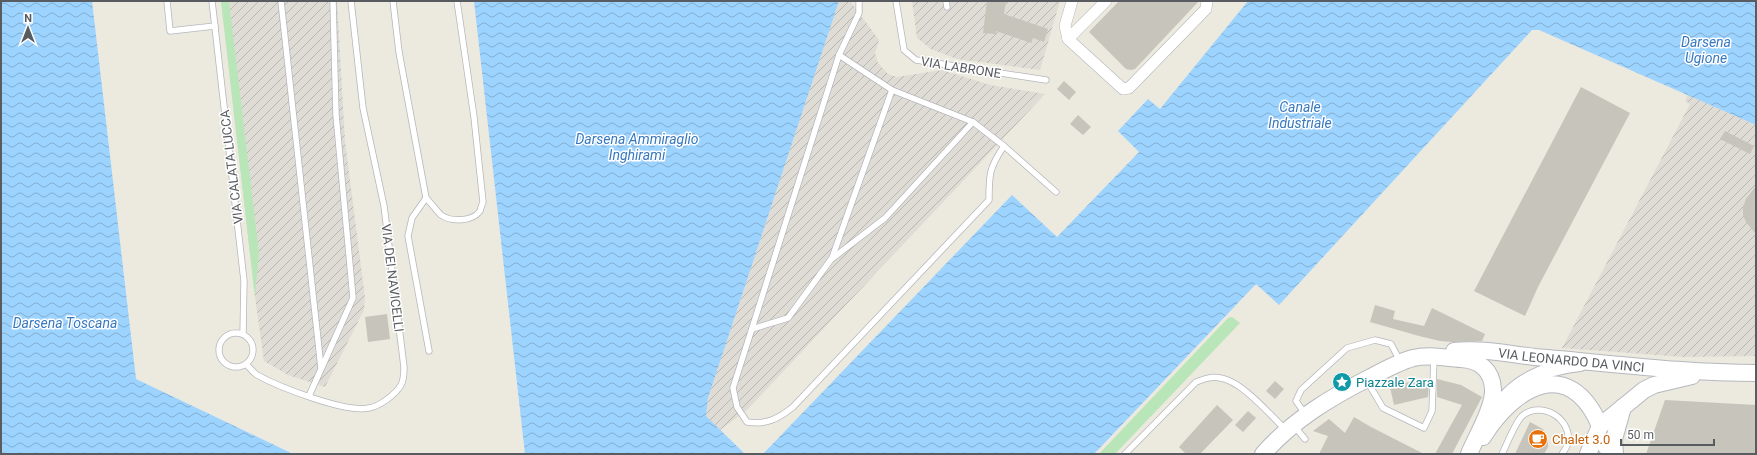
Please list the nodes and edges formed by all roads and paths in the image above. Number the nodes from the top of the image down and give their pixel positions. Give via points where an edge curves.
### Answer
1 (167, 1) edge
2 (212, 1) edge
3 (281, 1) edge
4 (332, 1) edge
5 (351, 1) edge
6 (393, 1) edge
7 (457, 1) edge
8 (859, 1) edge
9 (896, 1) edge
10 (1072, 1) edge
11 (1106, 1) edge
12 (1207, 1) edge
13 (215, 26) junction
14 (1068, 39) junction
15 (839, 55) junction
16 (1046, 80) dead end
17 (892, 90) junction
18 (972, 122) junction
19 (1004, 146) junction
20 (1056, 192) dead end
21 (426, 198) junction
22 (832, 258) junction
23 (752, 329) junction
24 (243, 334) junction
25 (429, 351) dead end
26 (1436, 356) junction
27 (1602, 362) junction
28 (1400, 363) junction
29 (246, 364) junction
30 (321, 369) junction
31 (1707, 372) junction
32 (1756, 373) edge
33 (1366, 379) junction
34 (309, 396) junction
35 (1624, 406) junction
36 (1306, 415) junction
37 (1290, 428) junction
38 (1598, 430) junction
39 (1486, 432) junction
40 (1305, 439) dead end
41 (1125, 454) edge
42 (1263, 454) edge
43 (1469, 454) edge
44 (1472, 454) edge
45 (1502, 454) edge
46 (1562, 454) edge
47 (1588, 454) edge
48 (1610, 454) edge
49 (1615, 454) edge

1 - 13 lane via 170,31
2 - 13 lane, VIA CALATA LUCCA
3 - 30 lane
4 - 30 lane via 336,115 353,298
5 - 34 lane, VIA DEI NAVICELLI via 363,108 384,206 404,377 400,386 385,400 368,408 339,405
6 - 21 lane via 399,52
7 - 21 lane via 483,202 474,216 451,219 442,215
8 - 15 lane via 859,13
9 - 16 lane, VIA LABRONE via 904,50 916,60
10 - 14 street via 1065,26
11 - 14 street
12 - 14 street via 1206,9 1129,88 1118,87
13 - 24 lane, VIA CALATA LUCCA via 244,281
15 - 17 lane
15 - 23 lane
17 - 18 lane
17 - 22 lane
18 - 19 lane
18 - 22 lane via 885,218
19 - 20 lane
19 - 23 lane via 994,160 989,175 989,200 793,407 779,418 759,424 747,422 737,407 733,388
21 - 25 lane via 412,218 408,236
22 - 23 lane via 788,318
24 - 29 lane via 251,341 253,349 252,357
24 - 29 lane via 232,333 224,337 218,351 224,363 230,367 239,368
26 - 27 main road, VIA LEONARDO DA VINCI via 1474,349
26 - 28 main road via 1414,358
26 - 33 lane via 1432,411 1424,428 1383,408
26 - 43 main road via 1480,363 1488,372 1493,393
27 - 31 main road, VIA LEONARDO DA VINCI
27 - 39 street via 1567,366 1528,380 1500,403
28 - 33 main road
28 - 36 lane via 1391,344 1374,340 1347,348 1301,390 1296,402
29 - 34 lane, VIA DEI NAVICELLI via 256,374
30 - 34 lane
31 - 32 main road, VIA LEONARDO DA VINCI
31 - 35 main road, VIA LEONARDO DA VINCI via 1654,385
33 - 36 main road
35 - 38 main road, VIA LEONARDO DA VINCI
35 - 49 main road via 1614,439
36 - 37 main road
37 - 40 lane
37 - 41 lane via 1231,381 1206,378 1196,382
37 - 42 main road
38 - 39 main road via 1589,404 1579,393 1550,384 1538,386 1520,396
38 - 47 main road
38 - 48 street
39 - 44 main road
45 - 46 lane via 1521,417 1528,412 1539,410 1553,412 1563,423 1568,434 1568,444

